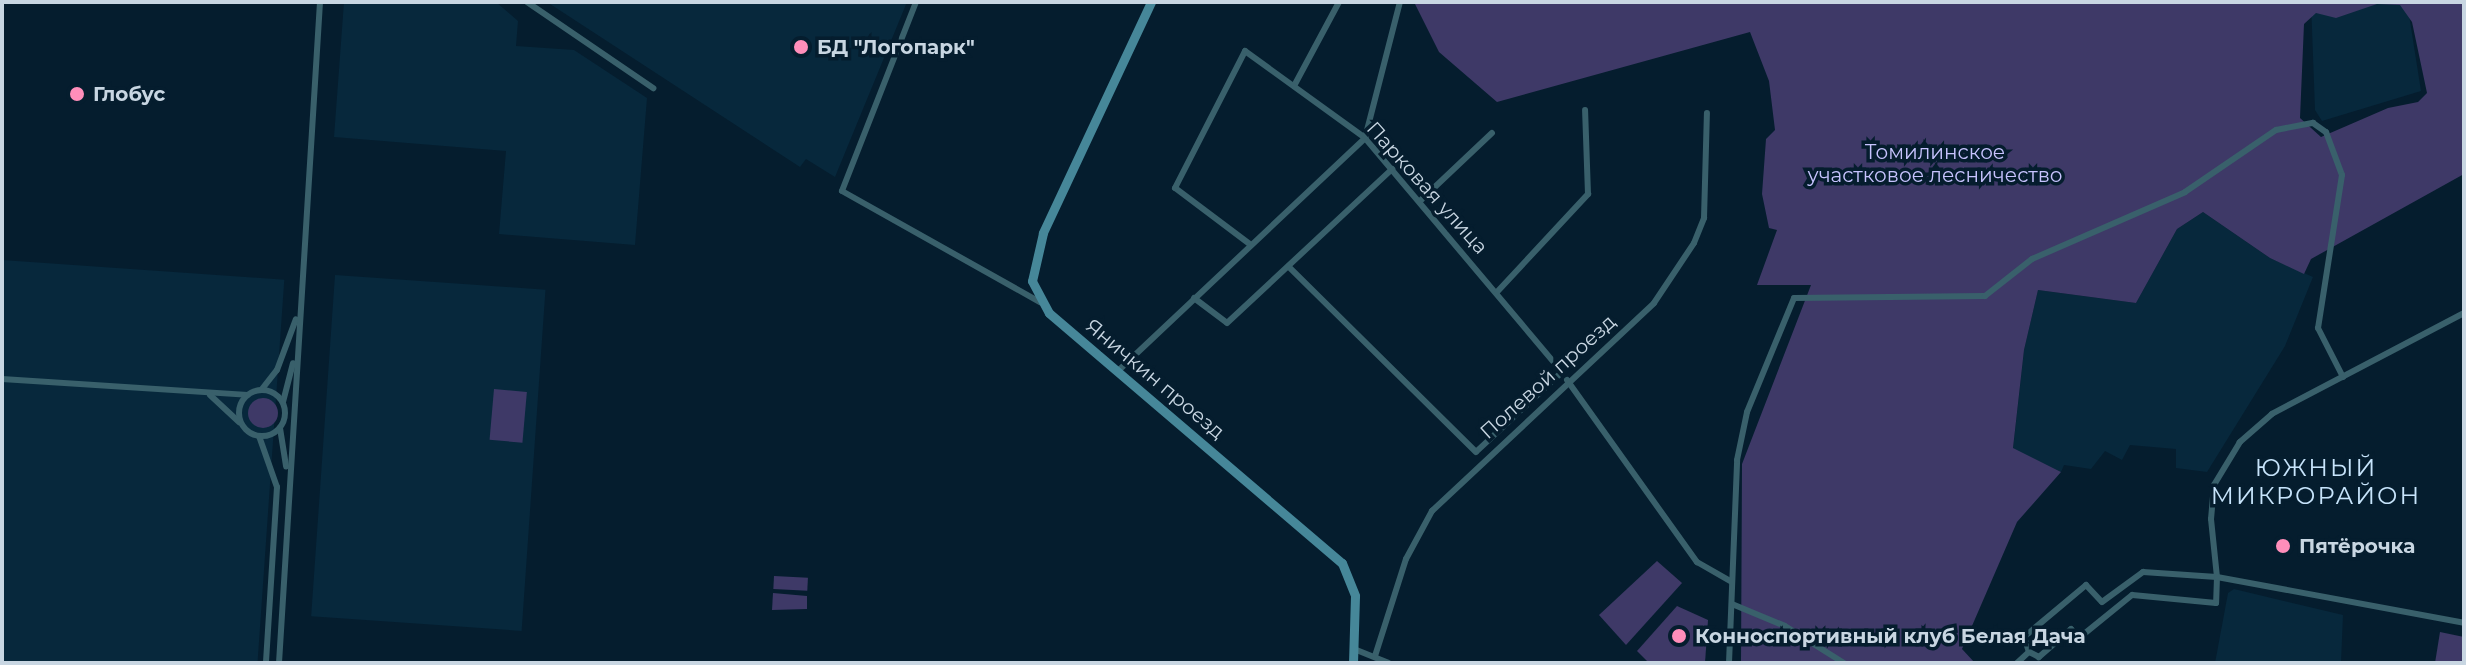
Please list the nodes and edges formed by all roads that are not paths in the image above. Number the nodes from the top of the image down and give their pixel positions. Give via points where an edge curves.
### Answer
1 (320, 2) edge
2 (527, 2) edge
3 (916, 2) edge
4 (1151, 2) edge
5 (1339, 2) edge
6 (1400, 2) edge
7 (1294, 86) junction
8 (653, 88) dead end
9 (1585, 110) dead end
10 (1707, 113) dead end
11 (1492, 133) dead end
12 (1365, 138) junction
13 (1392, 169) junction
14 (1420, 201) junction
15 (1251, 245) junction
16 (1288, 266) junction
17 (1497, 292) junction
18 (301, 295) junction
19 (1194, 298) junction
20 (1040, 302) junction
21 (2464, 313) edge
22 (297, 348) junction
23 (1119, 370) junction
24 (2343, 377) junction
25 (2, 379) edge
26 (1567, 380) junction
27 (262, 389) junction
28 (206, 394) junction
29 (247, 395) junction
30 (283, 402) junction
31 (242, 425) junction
32 (280, 428) junction
33 (259, 436) junction
34 (288, 478) junction
35 (2217, 577) junction
36 (1732, 582) junction
37 (1732, 604) junction
38 (2464, 623) edge
39 (1354, 649) junction
40 (2029, 652) junction
41 (1375, 656) junction
42 (266, 663) edge
43 (279, 663) edge
44 (1353, 663) edge
45 (1388, 663) edge
46 (1729, 663) edge
47 (1844, 663) edge
48 (2017, 663) edge

1 - 18 street
2 - 8 street
3 - 20 street, Яничкин проезд via 842,191
4 - 20 street via 1034,258 1032,281
5 - 7 street
6 - 12 street
7 - 12 street, Парковая улица
7 - 15 street, Парковая улица via 1245,51 1175,188
9 - 17 street via 1588,194
10 - 26 street, Полевой проезд via 1702,229 1664,292
11 - 14 street
12 - 13 street, Парковая улица
12 - 15 street
13 - 14 street, Парковая улица
13 - 16 street
14 - 17 street, Парковая улица
15 - 19 street
16 - 17 street, Парковая улица via 1476,452 1562,372
16 - 19 street via 1227,323
18 - 22 street
18 - 27 street via 287,348
19 - 23 street
20 - 23 street, Яничкин проезд
21 - 24 street
22 - 30 street
22 - 34 street
23 - 39 street, Яничкин проезд via 1342,563 1354,586
24 - 35 street via 2259,423 2218,472 2211,519
24 - 36 street via 2318,328 2342,175 2326,132 2313,123 2296,122 2238,152 2185,192 2141,215 2032,259 1985,296 1794,298 1745,423 1732,508
25 - 28 street
26 - 36 street via 1697,562
26 - 41 street, Полевой проезд via 1432,511 1406,559
27 - 29 street
27 - 30 street
28 - 29 street
28 - 31 street via 223,403
29 - 31 street via 239,409
30 - 32 street via 286,416
31 - 33 street
32 - 33 street
32 - 34 street
33 - 42 street via 277,487
34 - 43 street
35 - 38 street
35 - 40 street via 2216,603 2132,595 2079,638 2071,629 2039,657
35 - 40 street via 2143,572 2102,602 2086,585 2024,636
36 - 37 street
37 - 46 street
37 - 47 street via 1785,626
39 - 41 street
39 - 44 street, Яничкин проезд
40 - 48 street
41 - 45 street

